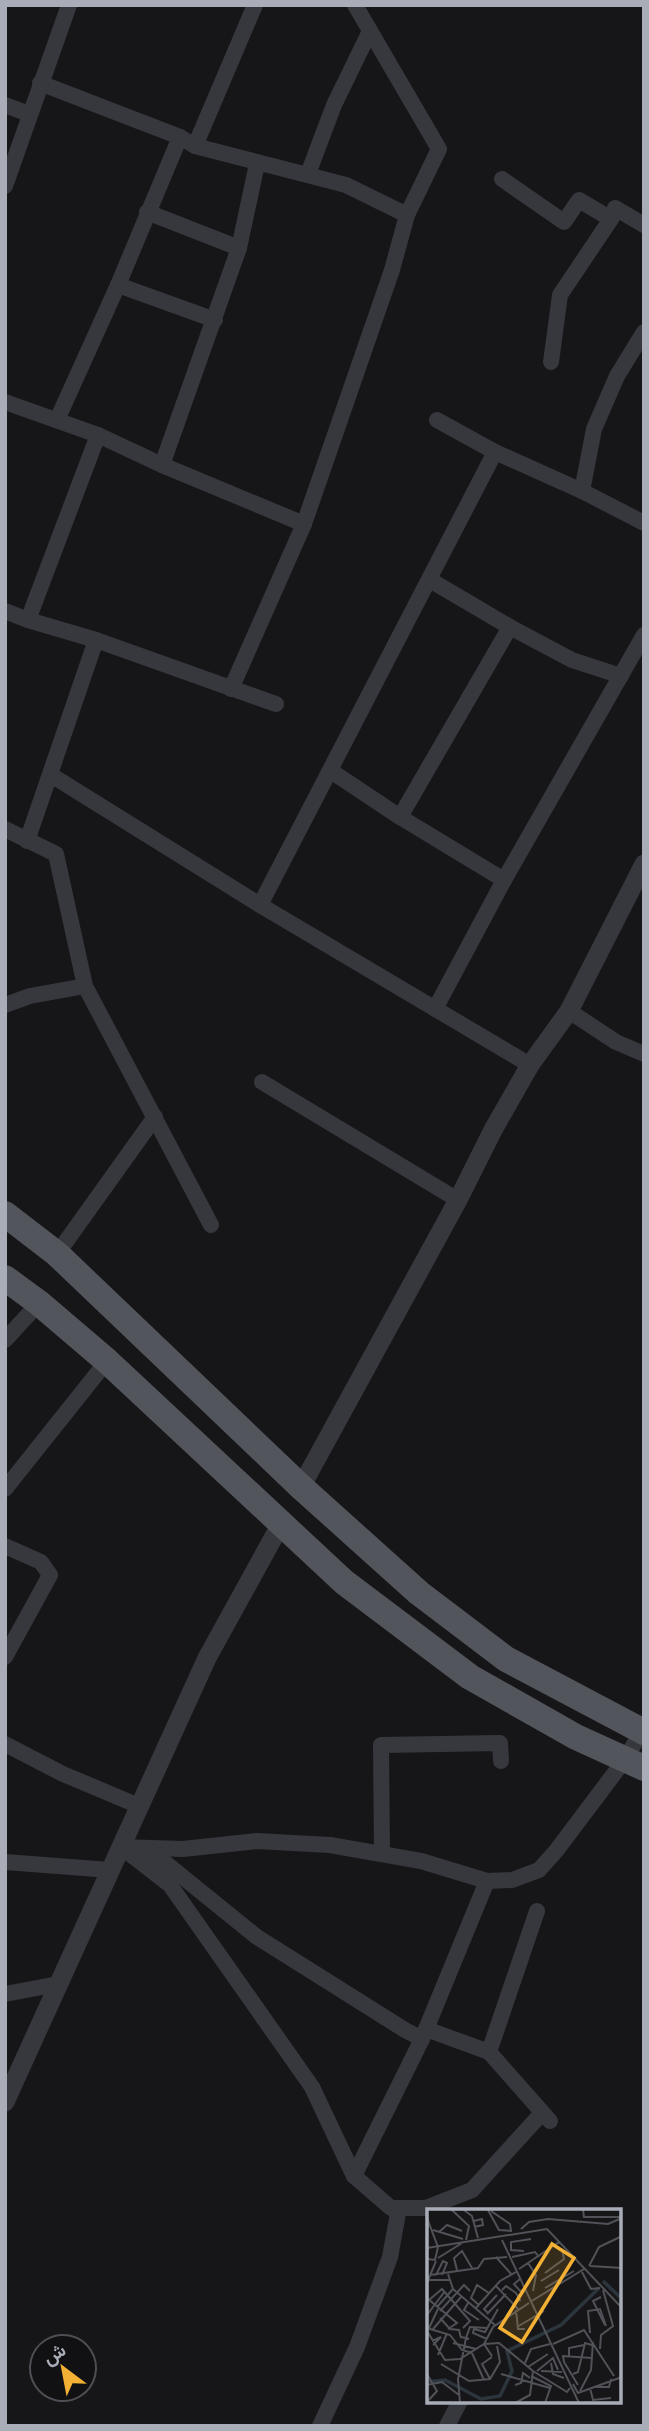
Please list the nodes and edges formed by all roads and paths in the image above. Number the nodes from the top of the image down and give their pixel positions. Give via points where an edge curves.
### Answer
1 (69, 5) edge
2 (255, 5) edge
3 (355, 5) edge
4 (370, 31) junction
5 (40, 83) junction
6 (5, 105) edge
7 (29, 114) junction
8 (180, 137) junction
9 (195, 146) junction
10 (257, 164) junction
11 (308, 174) junction
12 (502, 179) dead end
13 (5, 187) edge
14 (147, 212) junction
15 (407, 215) junction
16 (611, 219) junction
17 (644, 225) edge
18 (239, 248) junction
19 (118, 285) junction
20 (215, 320) junction
21 (644, 332) edge
22 (551, 362) dead end
23 (5, 402) edge
24 (437, 419) dead end
25 (57, 420) junction
26 (99, 435) junction
27 (495, 452) junction
28 (162, 465) junction
29 (582, 491) junction
30 (644, 523) edge
31 (304, 524) junction
32 (430, 580) junction
33 (5, 611) edge
34 (28, 620) junction
35 (510, 627) junction
36 (644, 635) edge
37 (96, 640) junction
38 (621, 676) junction
39 (231, 689) junction
40 (276, 704) dead end
41 (331, 771) junction
42 (51, 775) junction
43 (400, 817) junction
44 (5, 829) edge
45 (27, 841) junction
46 (644, 864) edge
47 (504, 880) junction
48 (260, 905) junction
49 (85, 986) junction
50 (5, 1005) edge
51 (435, 1009) junction
52 (569, 1011) junction
53 (644, 1054) edge
54 (530, 1065) junction
55 (262, 1082) dead end
56 (155, 1117) junction
57 (458, 1200) junction
58 (5, 1214) edge
59 (211, 1225) dead end
60 (58, 1254) junction
61 (5, 1278) edge
62 (38, 1303) junction
63 (5, 1340) edge
64 (107, 1362) junction
65 (301, 1487) junction
66 (5, 1489) edge
67 (282, 1522) junction
68 (5, 1546) edge
69 (5, 1657) edge
70 (643, 1730) edge
71 (5, 1744) edge
72 (501, 1761) dead end
73 (635, 1763) edge
74 (139, 1806) junction
75 (121, 1847) junction
76 (147, 1848) junction
77 (382, 1854) junction
78 (5, 1862) edge
79 (110, 1870) junction
80 (487, 1881) junction
81 (537, 1911) dead end
82 (58, 1984) junction
83 (5, 1994) edge
84 (424, 2034) junction
85 (489, 2052) junction
86 (12, 2072) edge
87 (5, 2102) edge
88 (354, 2176) junction
89 (399, 2208) junction
90 (459, 2403) edge
91 (320, 2426) edge
92 (447, 2426) edge

1 - 5 street
2 - 9 street
3 - 4 street
4 - 11 street via 334,105
4 - 15 street via 439,149
5 - 7 street
5 - 8 street
6 - 7 street
7 - 13 street
8 - 9 street
8 - 14 street
9 - 10 street
10 - 11 street
10 - 18 street
11 - 15 street via 346,185
12 - 16 street via 564,222 579,200
14 - 18 street
14 - 19 street
15 - 31 street
16 - 17 street via 615,208
16 - 22 street via 560,295
18 - 20 street
19 - 20 street
19 - 25 street
20 - 28 street
21 - 29 street via 617,376 594,429
23 - 25 street
24 - 27 street
25 - 26 street
26 - 28 street
26 - 34 street
27 - 29 street
27 - 32 street
28 - 31 street
29 - 30 street
31 - 39 street
32 - 35 street
32 - 41 street
33 - 34 street
34 - 37 street
35 - 38 street via 572,660
35 - 43 street
36 - 38 street
37 - 39 street
37 - 42 street
38 - 47 street
39 - 40 street
41 - 43 street
41 - 48 street
42 - 45 street
42 - 48 street
43 - 47 street
44 - 45 street
45 - 49 street via 56,855
46 - 52 street
47 - 51 street
48 - 51 street
49 - 50 street
49 - 56 street
51 - 54 street
52 - 53 street via 616,1042
52 - 54 street
54 - 57 street
55 - 57 street
56 - 59 street
56 - 60 street
57 - 65 street
58 - 60 main road
60 - 65 main road
61 - 62 main road
62 - 63 street
62 - 64 main road
64 - 66 street
64 - 67 main road
65 - 70 main road via 419,1593 506,1659
67 - 73 main road via 344,1582 470,1677 576,1737
67 - 74 street via 207,1658
68 - 69 street via 41,1563 50,1575
70 - 73 street
71 - 74 street
72 - 77 street via 500,1743 381,1745
73 - 80 street via 539,1870 512,1880
74 - 75 street
75 - 76 street
75 - 79 street
75 - 88 street via 170,1885 290,2053 312,2087
76 - 77 street via 257,1841 330,1845
76 - 84 street via 257,1937 405,2030
77 - 80 street
78 - 79 street
79 - 82 street
80 - 84 street
81 - 85 street
82 - 83 street
82 - 86 street
84 - 85 street
84 - 88 street
85 - 89 street via 546,2117 472,2190 426,2208
86 - 87 street
88 - 89 street via 391,2208
89 - 91 street via 390,2257 357,2347
90 - 92 street

